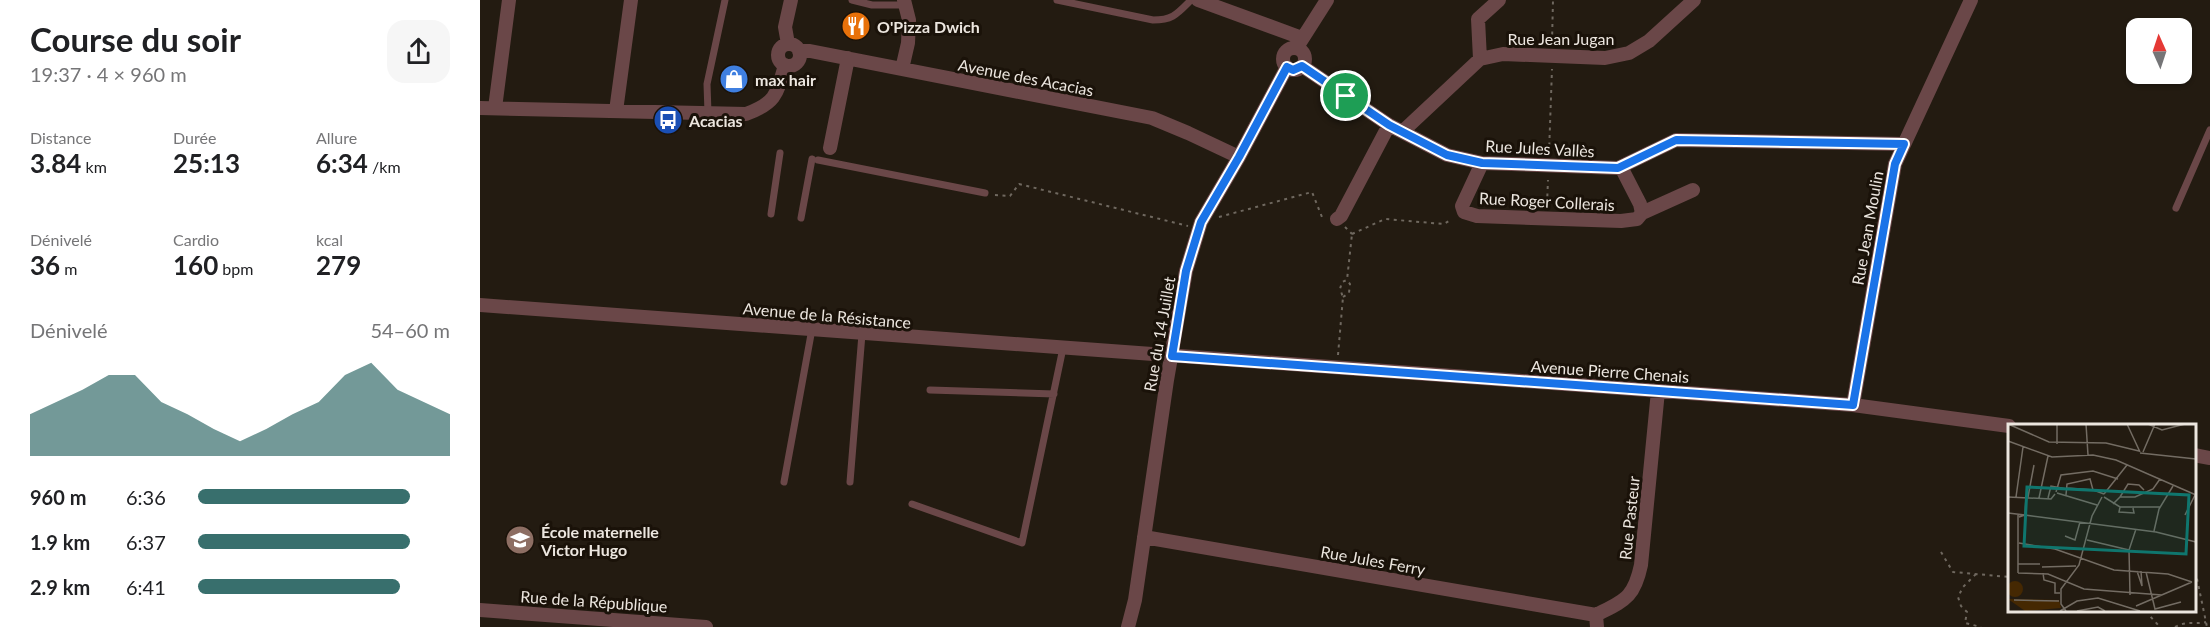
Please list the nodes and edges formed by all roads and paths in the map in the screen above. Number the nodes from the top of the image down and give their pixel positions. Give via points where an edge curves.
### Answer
1 (509, 0) edge
2 (632, 0) edge
3 (725, 0) edge
4 (791, 0) edge
5 (852, 0) edge
6 (1057, 0) edge
7 (1191, 0) edge
8 (1198, 0) edge
9 (1327, 0) edge
10 (1499, 0) edge
11 (1553, 0) edge
12 (1694, 0) edge
13 (1971, 0) edge
14 (904, 2) edge
15 (1295, 46) junction
16 (794, 48) junction
17 (1552, 56) junction
18 (848, 58) junction
19 (1480, 60) junction
20 (1302, 66) junction
21 (1287, 67) junction
22 (902, 69) junction
23 (480, 108) edge
24 (495, 108) junction
25 (616, 111) junction
26 (708, 113) junction
27 (1396, 129) junction
28 (2210, 130) edge
29 (1904, 144) junction
30 (830, 148) dead end
31 (780, 153) dead end
32 (1239, 157) junction
33 (1482, 163) junction
34 (1549, 165) junction
35 (1621, 167) junction
36 (1693, 190) dead end
37 (985, 193) joint
38 (2176, 208) dead end
39 (1464, 212) junction
40 (1642, 213) junction
41 (771, 214) dead end
42 (801, 218) dead end
43 (1337, 219) junction
44 (1547, 219) junction
45 (1200, 225) junction
46 (1352, 234) junction
47 (1347, 280) junction
48 (1343, 297) junction
49 (480, 305) edge
50 (812, 329) junction
51 (862, 334) junction
52 (1064, 348) junction
53 (1172, 356) junction
54 (1336, 368) junction
55 (930, 390) dead end
56 (1658, 392) junction
57 (1054, 394) junction
58 (1853, 405) junction
59 (2008, 426) edge
60 (784, 482) dead end
61 (850, 482) dead end
62 (912, 504) dead end
63 (1144, 537) junction
64 (1941, 552) dead end
65 (1976, 574) junction
66 (2008, 577) edge
67 (2195, 579) edge
68 (480, 610) edge
69 (2149, 612) edge
70 (1597, 621) edge
71 (579, 622) edge
72 (2206, 622) junction
73 (706, 627) edge
74 (1128, 627) edge
75 (1981, 627) edge
76 (2160, 627) edge
77 (2175, 627) edge
78 (2207, 627) edge

1 - 24 street
2 - 25 street
3 - 26 lane via 707,84
4 - 16 street via 785,27
5 - 14 lane via 872,5
6 - 7 lane via 1160,20 1176,15
8 - 15 street via 1281,30
9 - 15 street
10 - 19 street via 1479,19
11 - 17 path
12 - 17 street, Rue Jean Jugan via 1649,41 1629,53 1605,58
13 - 29 street, Rue Jean Moulin
14 - 22 street via 909,20
15 - 20 street via 1304,56
15 - 21 street via 1283,61
16 - 18 street, Avenue des Acacias
16 - 26 street via 797,62 785,64 775,95 764,108 746,114
17 - 19 street, Rue Jean Jugan via 1503,54
17 - 34 path
18 - 22 street, Avenue des Acacias
18 - 30 street
19 - 27 street
20 - 21 street via 1293,70
20 - 27 street, Rue Jules Vallès
21 - 32 street, Rue du 14 Juillet
22 - 32 street, Avenue des Acacias via 1152,118
23 - 24 street
24 - 25 street
25 - 26 street
27 - 33 street, Rue Jules Vallès via 1447,155
27 - 43 street
28 - 38 lane
29 - 35 street, Rue Jules Vallès via 1676,140
29 - 58 street, Rue Jean Moulin via 1895,164
31 - 41 lane
32 - 45 street, Rue du 14 Juillet
33 - 34 street, Rue Jules Vallès
33 - 39 street, Rue Roger Collerais via 1462,206
34 - 35 street, Rue Jules Vallès
34 - 44 path
35 - 40 street, Rue Roger Collerais
36 - 40 street, Rue Roger Collerais
37 - 42 lane via 815,160
37 - 45 path via 1010,196 1018,184
39 - 44 street, Rue Roger Collerais
39 - 46 path via 1444,224 1385,219
40 - 44 street, Rue Roger Collerais via 1636,219 1621,221
43 - 45 path via 1322,217 1312,192
43 - 46 path
45 - 53 street, Rue du 14 Juillet via 1186,271
46 - 47 path
47 - 48 path via 1340,286
47 - 48 path via 1349,293
48 - 54 path
49 - 50 street, Avenue de la Résistance
50 - 51 street, Avenue de la Résistance
50 - 60 lane
51 - 52 street, Avenue de la Résistance
51 - 61 lane
52 - 53 street, Avenue de la Résistance
52 - 57 lane
53 - 54 street, Avenue Pierre Chenais
53 - 63 street, Rue du 14 Juillet
54 - 56 street, Avenue Pierre Chenais
55 - 57 lane
56 - 58 street, Avenue Pierre Chenais
56 - 70 street, Rue Pasteur via 1638,583 1631,594
57 - 62 lane via 1022,543
58 - 59 street, Avenue Pierre Chenais
63 - 70 street, Rue Jules Ferry
63 - 74 street, Rue du 14 Juillet
64 - 65 path via 1953,572
65 - 66 path
65 - 75 path via 1959,597 1967,612 1965,623
67 - 72 path
68 - 71 street, Rue de la République
69 - 76 path
71 - 73 street, Rue de la République
72 - 77 path via 2189,621
72 - 78 path

